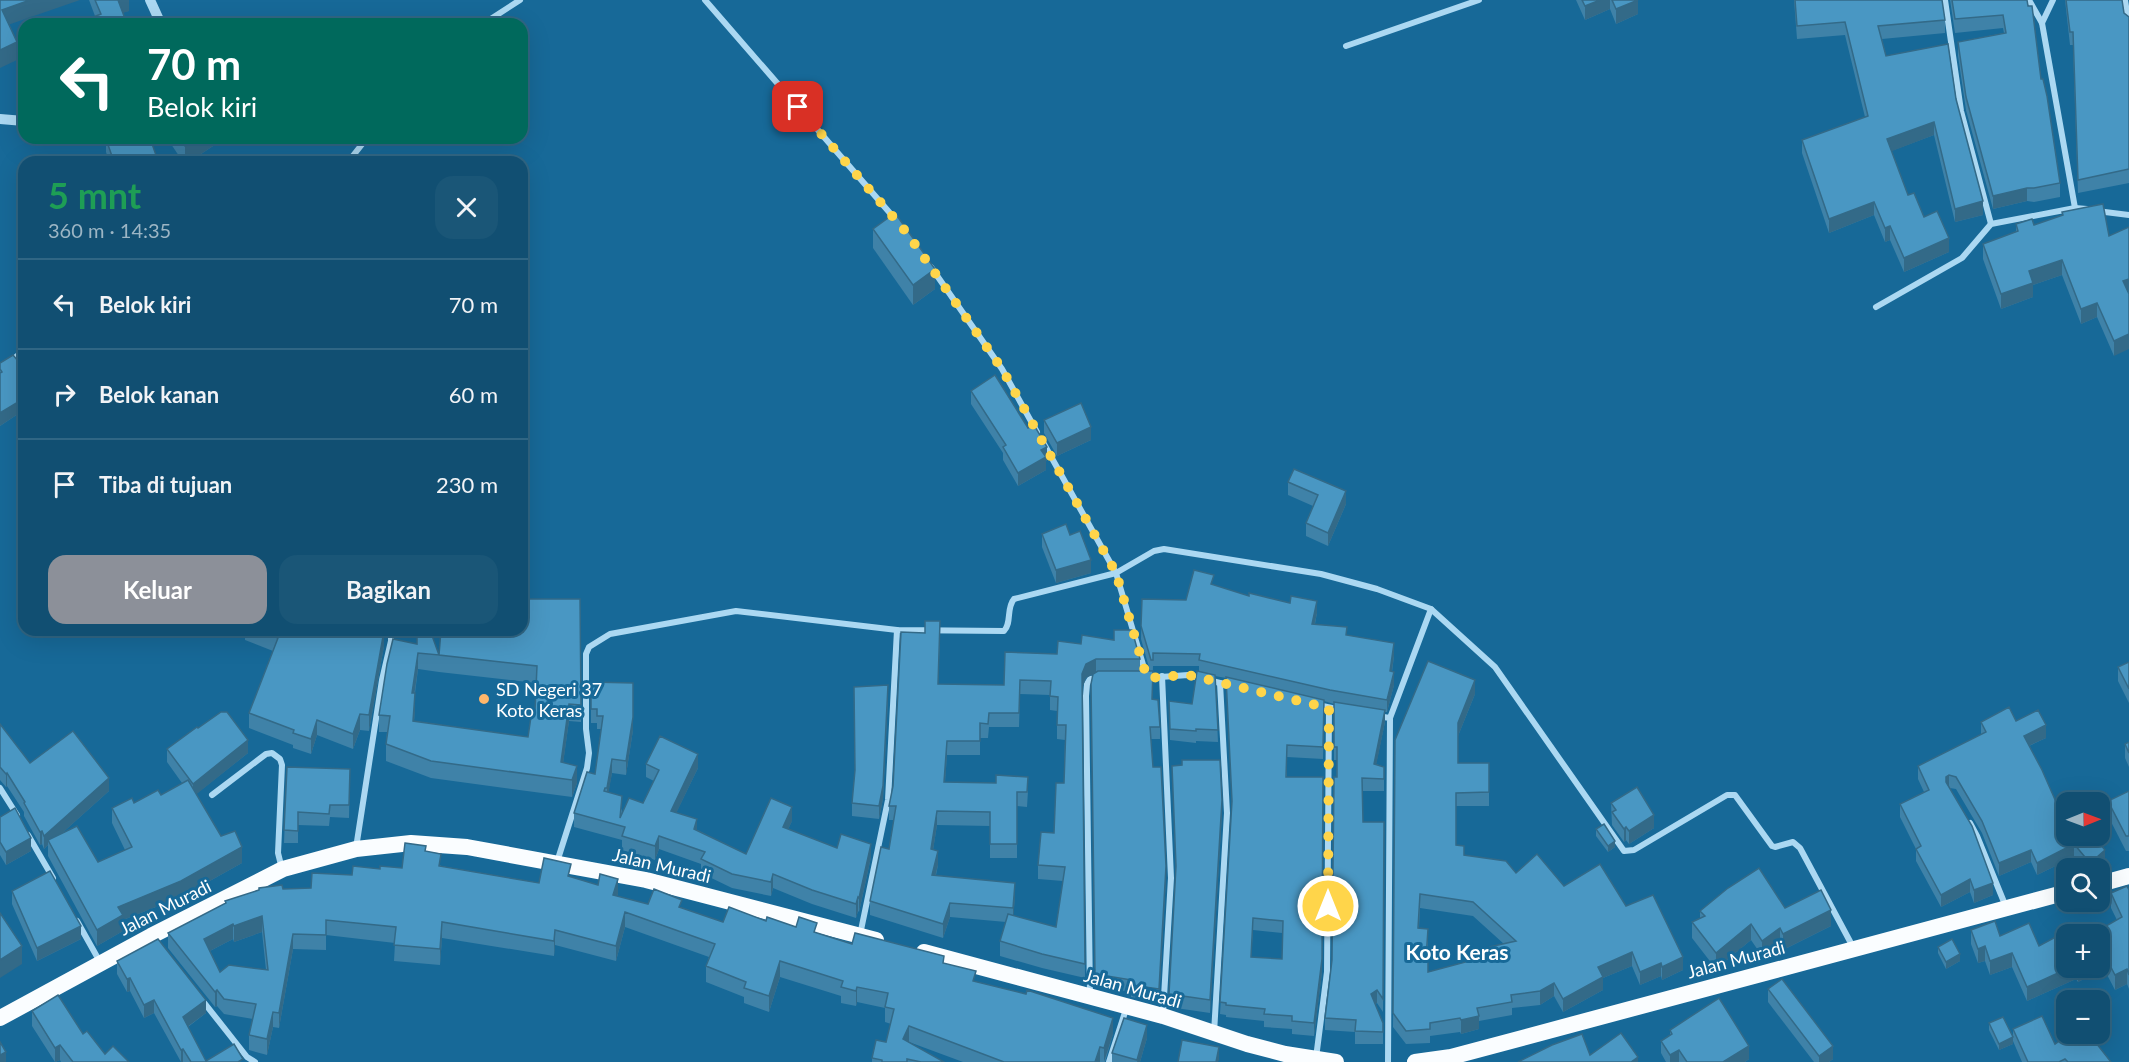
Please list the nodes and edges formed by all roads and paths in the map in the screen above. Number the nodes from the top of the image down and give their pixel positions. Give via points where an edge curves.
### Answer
1 (150, 0) edge
2 (520, 0) edge
3 (705, 0) edge
4 (1479, 0) edge
5 (1944, 0) edge
6 (2029, 0) edge
7 (2053, 0) edge
8 (2125, 0) edge
9 (158, 18) edge
10 (492, 18) edge
11 (2042, 23) junction
12 (2129, 25) edge
13 (1346, 46) dead end
14 (0, 119) edge
15 (18, 120) edge
16 (362, 144) edge
17 (353, 156) edge
18 (2075, 208) junction
19 (2129, 215) edge
20 (899, 224) edge
21 (1991, 224) junction
22 (927, 262) edge
23 (1876, 307) dead end
24 (18, 355) edge
25 (0, 370) edge
26 (1116, 573) junction
27 (1431, 609) junction
28 (897, 630) junction
29 (391, 636) edge
30 (1162, 676) junction
31 (1107, 678) edge
32 (1137, 678) edge
33 (1147, 678) junction
34 (1220, 683) junction
35 (1242, 688) edge
36 (1307, 703) edge
37 (1329, 708) junction
38 (1349, 711) edge
39 (1369, 715) edge
40 (1390, 718) junction
41 (0, 788) edge
42 (212, 795) dead end
43 (19, 818) edge
44 (1967, 818) edge
45 (25, 828) edge
46 (356, 849) junction
47 (556, 862) junction
48 (283, 869) junction
49 (2129, 876) edge
50 (54, 880) edge
51 (2110, 881) edge
52 (2056, 895) edge
53 (2006, 908) junction
54 (72, 911) edge
55 (860, 936) junction
56 (1853, 948) junction
57 (101, 963) junction
58 (195, 992) edge
59 (1090, 996) junction
60 (1127, 1006) junction
61 (1163, 1016) junction
62 (0, 1018) edge
63 (1214, 1032) junction
64 (1316, 1060) edge
65 (255, 1062) edge
66 (1109, 1062) edge
67 (1336, 1062) edge
68 (1388, 1062) edge
69 (1415, 1062) edge

1 - 9 street
2 - 10 street
3 - 20 street
4 - 13 street
5 - 21 street via 1961,111
6 - 11 street
7 - 11 street
8 - 12 street
11 - 18 street
14 - 15 street
16 - 17 street
18 - 19 street
18 - 21 street
21 - 23 street via 1962,258
22 - 26 street via 1002,369
24 - 25 street
26 - 27 street via 1164,549 1321,574
26 - 28 street via 1014,598 1004,631
26 - 33 street
27 - 40 street
27 - 56 street via 1495,667 1624,851 1634,850 1727,795 1735,795 1774,847 1793,842 1800,848
28 - 47 street via 736,611 610,634 589,647 587,768
28 - 55 street via 888,800
29 - 46 street
30 - 33 street
30 - 34 street via 1188,675
30 - 61 street via 1171,878
31 - 59 street via 1090,679 1086,696
32 - 33 street
34 - 35 street
34 - 63 street via 1227,813
36 - 37 street
37 - 38 street
37 - 64 street via 1327,972
39 - 40 street
40 - 68 street
41 - 43 street
42 - 48 street via 266,754 280,759 278,853
44 - 53 street
45 - 50 street
46 - 47 highway, Jalan Muradi via 411,843
46 - 48 highway, Jalan Muradi
47 - 55 highway, Jalan Muradi via 646,880
48 - 57 highway, Jalan Muradi via 155,941
49 - 51 highway
52 - 53 highway, Jalan Muradi
53 - 56 highway, Jalan Muradi
54 - 57 street
55 - 59 highway, Jalan Muradi
56 - 69 highway, Jalan Muradi via 1451,1057
57 - 62 highway, Jalan Muradi
58 - 65 street
59 - 60 highway, Jalan Muradi
60 - 61 highway, Jalan Muradi
60 - 66 street
61 - 63 highway, Jalan Muradi
63 - 64 highway, Jalan Muradi
64 - 67 highway, Jalan Muradi

